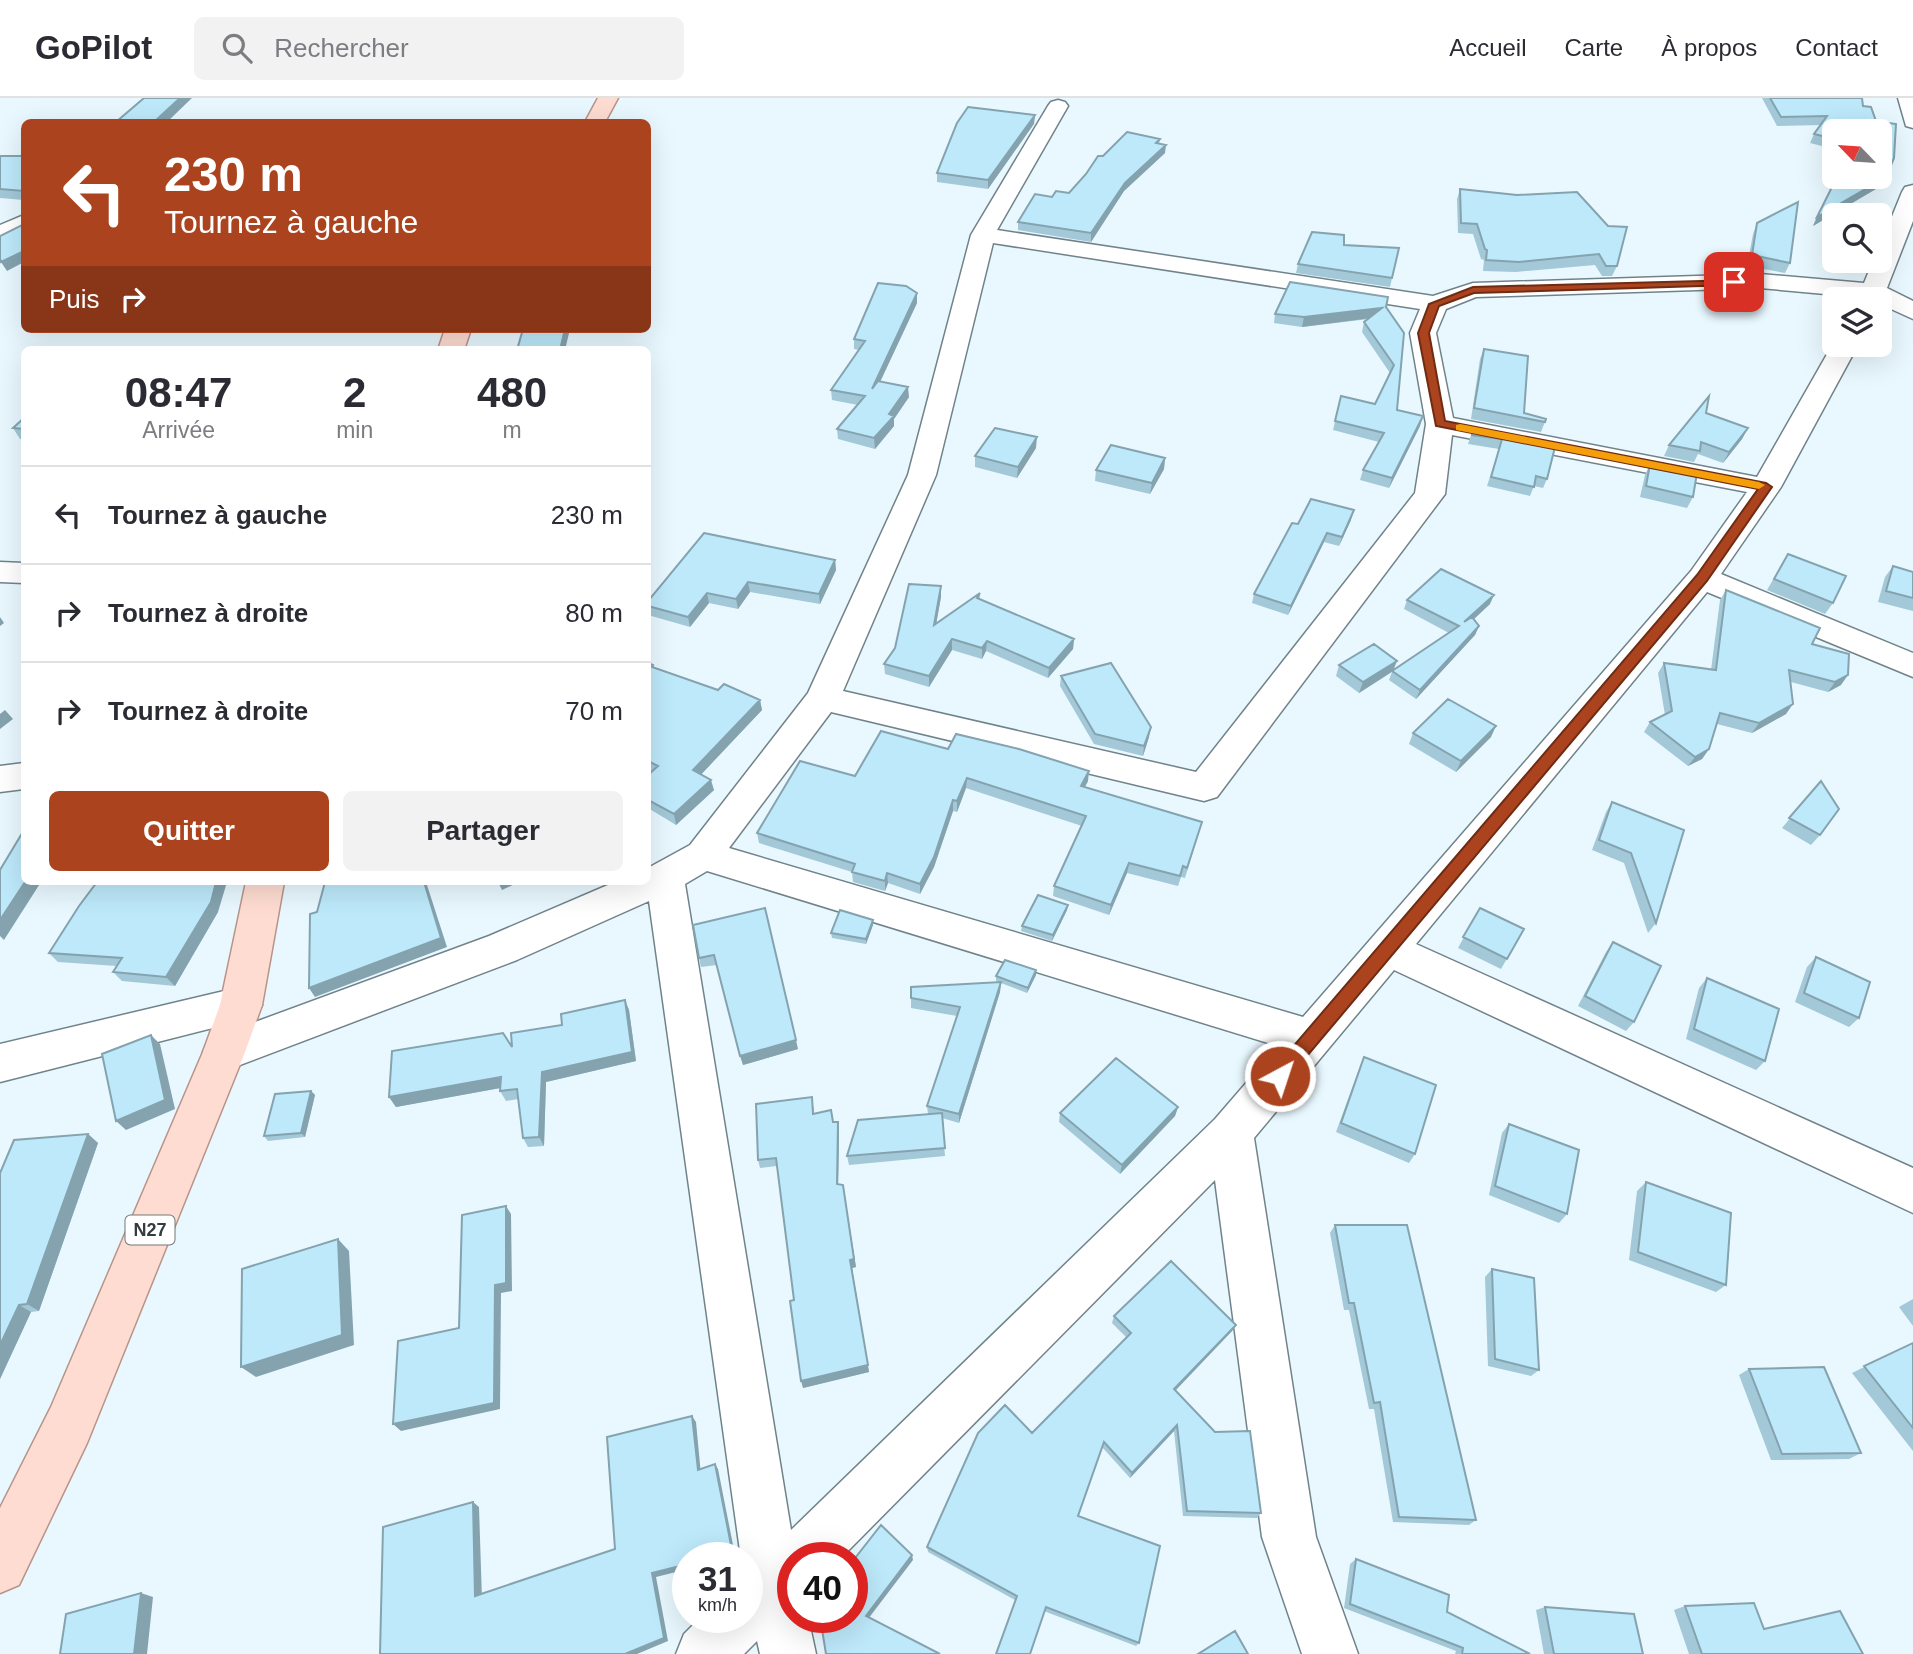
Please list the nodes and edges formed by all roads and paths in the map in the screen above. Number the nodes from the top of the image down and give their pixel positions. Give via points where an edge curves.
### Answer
1 (608, 98) edge
2 (1908, 98) edge
3 (1058, 106) dead end
4 (597, 119) edge
5 (1913, 122) edge
6 (1913, 191) edge
7 (0, 213) edge
8 (21, 213) edge
9 (21, 224) edge
10 (0, 234) edge
11 (984, 235) junction
12 (1836, 287) edge
13 (1882, 287) edge
14 (1892, 297) edge
15 (1435, 304) junction
16 (1913, 311) edge
17 (1838, 357) edge
18 (1440, 424) junction
19 (1766, 487) junction
20 (0, 572) edge
21 (21, 573) edge
22 (1702, 578) junction
23 (1913, 666) edge
24 (822, 698) junction
25 (21, 776) edge
26 (0, 779) edge
27 (684, 866) junction
28 (651, 881) edge
29 (264, 885) edge
30 (642, 885) edge
31 (1387, 949) junction
32 (241, 1006) junction
33 (1312, 1038) junction
34 (224, 1052) junction
35 (0, 1063) edge
36 (1231, 1133) junction
37 (1913, 1191) edge
38 (0, 1566) edge
39 (771, 1588) edge
40 (704, 1654) edge
41 (788, 1654) edge
42 (1330, 1654) edge

1 - 4 main road
2 - 5 street
3 - 11 street
6 - 13 street
7 - 8 street
9 - 10 street
11 - 15 street
11 - 24 street via 922,475
12 - 15 street via 1746,281 1473,290
14 - 16 street
15 - 18 street via 1423,333
17 - 19 street
18 - 19 street
18 - 24 street via 1430,494 1204,788
19 - 22 street
20 - 21 street
22 - 23 street
22 - 31 street
24 - 27 street
25 - 26 street
27 - 28 street
27 - 33 street
27 - 39 street
29 - 32 main road, N27
30 - 34 street via 503,948
31 - 33 street
31 - 37 street
32 - 34 main road, N27
32 - 35 street
33 - 36 street
34 - 38 main road, N27 via 69,1425
36 - 39 street
36 - 42 street via 1289,1537
39 - 40 street
39 - 41 street

